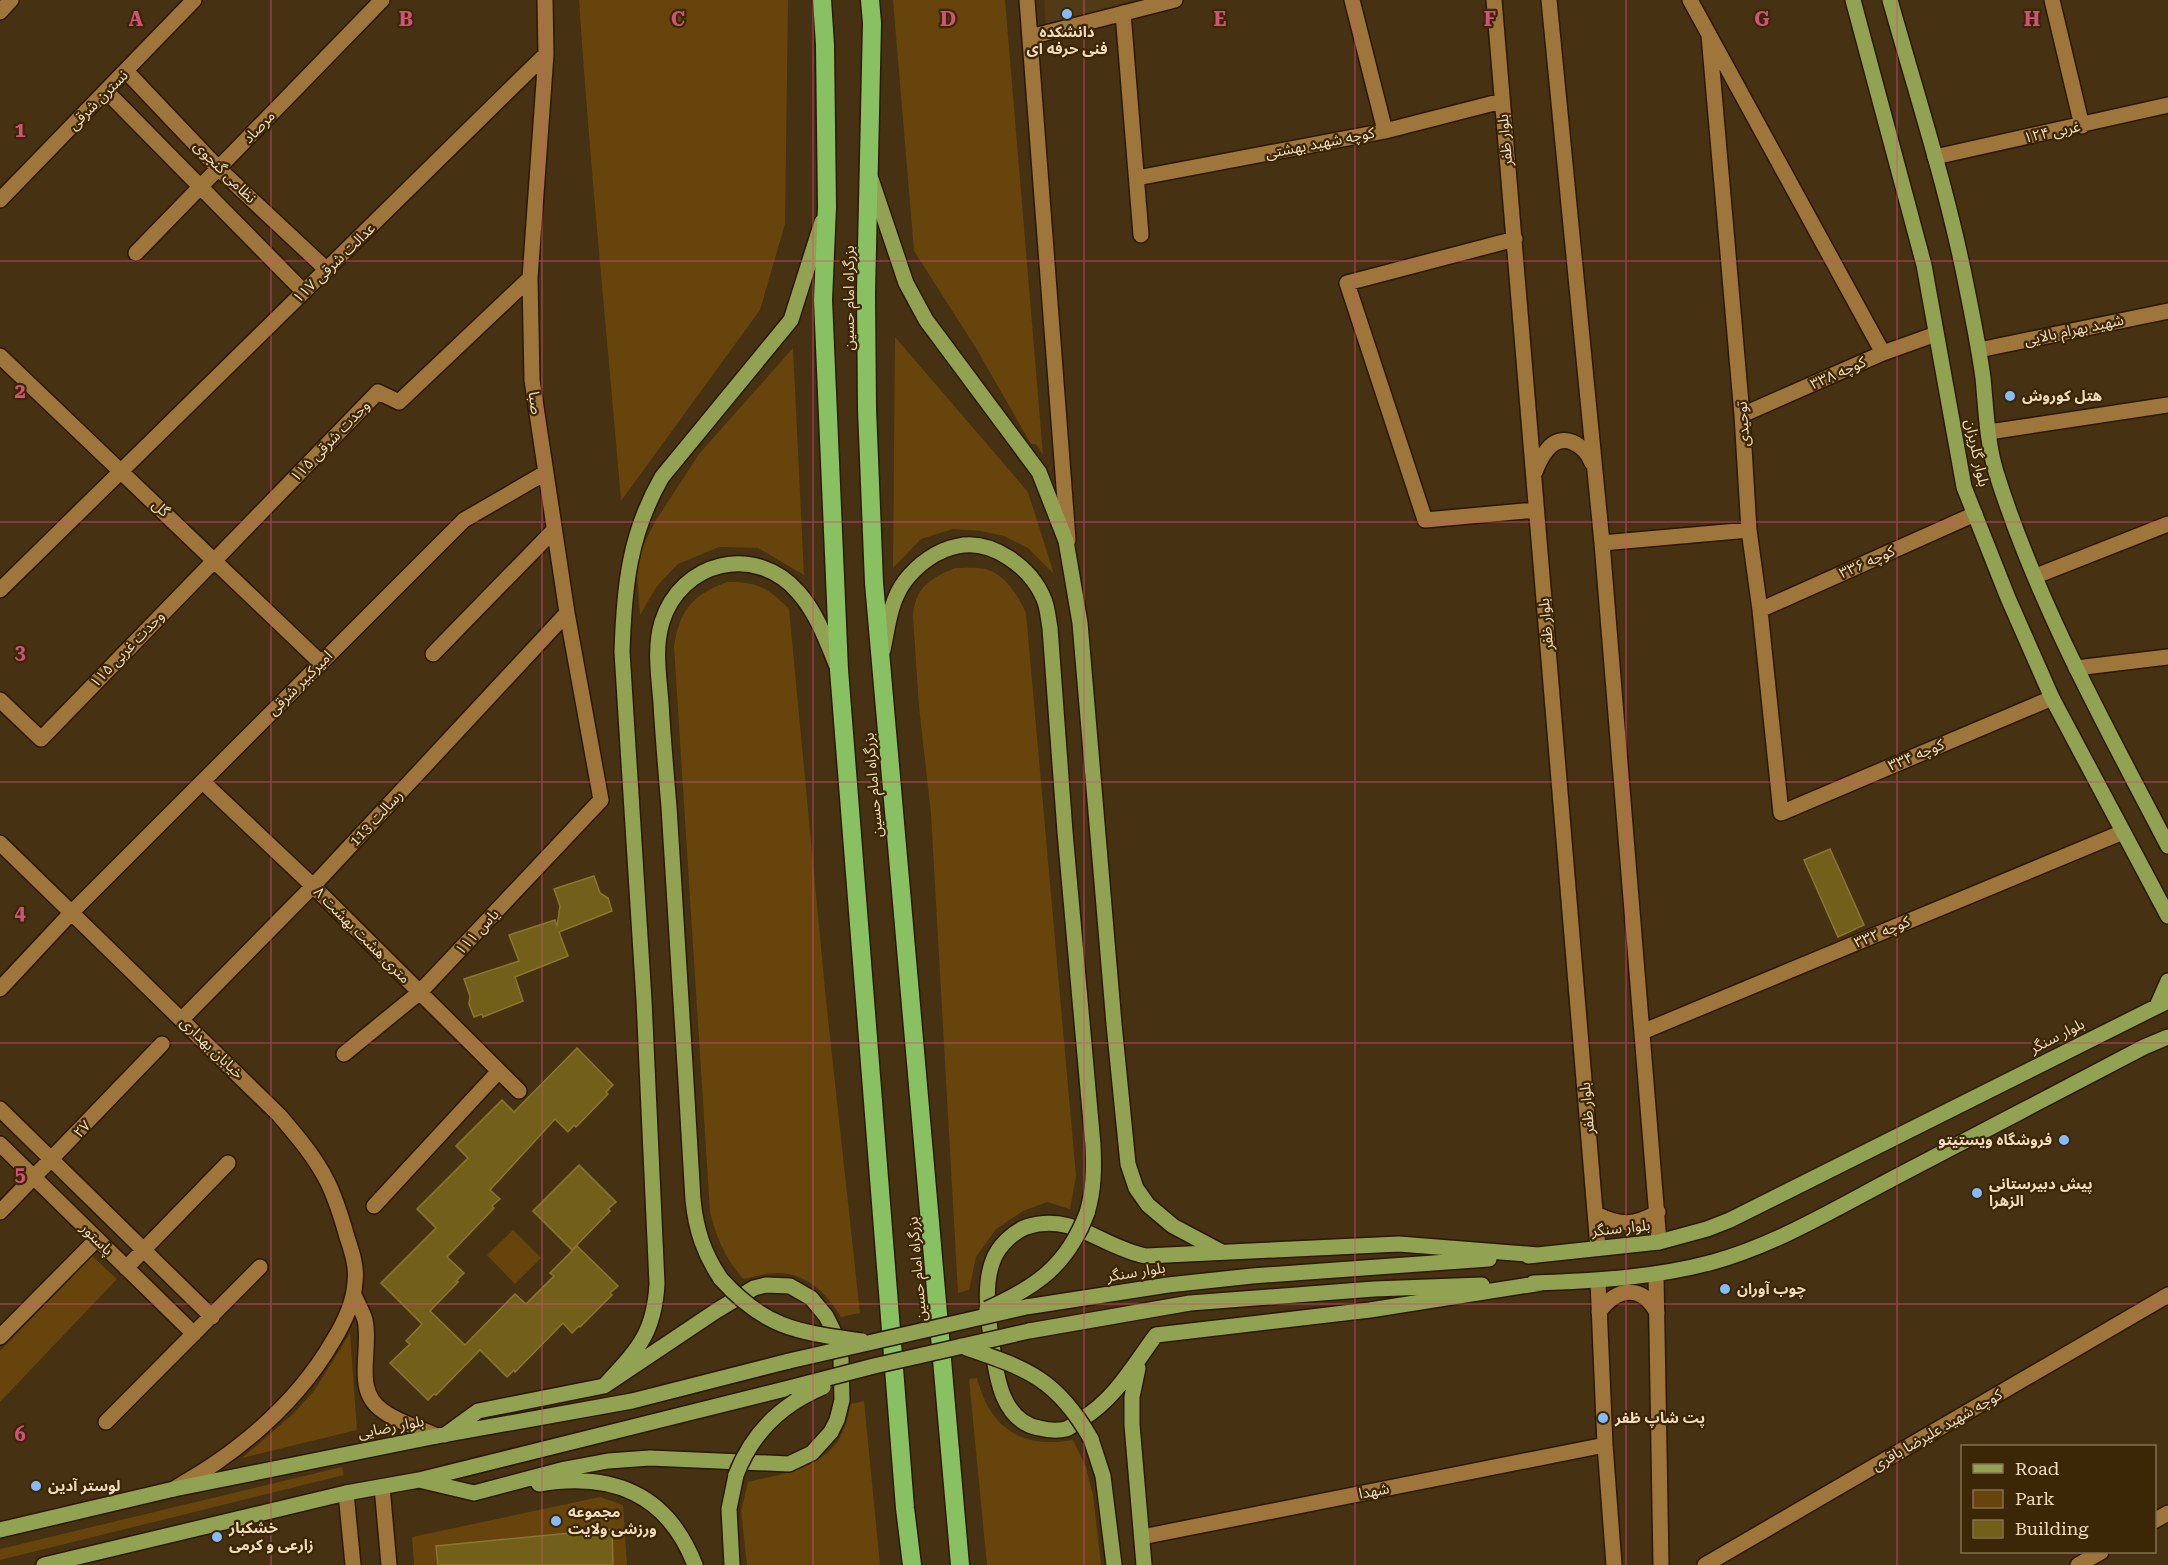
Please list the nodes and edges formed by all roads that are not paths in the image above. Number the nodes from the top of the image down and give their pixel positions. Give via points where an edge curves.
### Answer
1 (11, 0) edge
2 (194, 0) edge
3 (382, 0) edge
4 (545, 0) edge
5 (822, 0) edge
6 (870, 0) edge
7 (1027, 0) edge
8 (1175, 0) edge
9 (1352, 0) edge
10 (1494, 0) edge
11 (1549, 0) edge
12 (1690, 0) edge
13 (1853, 0) edge
14 (1890, 0) edge
15 (2052, 0) edge
16 (0, 12) edge
17 (1123, 13) junction
18 (1709, 35) junction
19 (1030, 37) junction
20 (546, 54) junction
21 (126, 71) junction
22 (106, 91) junction
23 (1502, 101) junction
24 (2168, 105) edge
25 (2082, 126) junction
26 (1384, 131) junction
27 (1935, 157) junction
28 (219, 169) junction
29 (868, 170) junction
30 (1137, 178) junction
31 (201, 186) junction
32 (0, 200) edge
33 (827, 207) junction
34 (1141, 235) dead end
35 (1515, 239) junction
36 (136, 254) dead end
37 (327, 270) junction
38 (530, 278) junction
39 (304, 292) junction
40 (2168, 310) edge
41 (1936, 334) junction
42 (1979, 350) junction
43 (1882, 353) junction
44 (0, 356) edge
45 (2168, 405) edge
46 (1742, 416) junction
47 (1989, 432) junction
48 (1594, 469) junction
49 (122, 471) junction
50 (1534, 472) junction
51 (545, 473) junction
52 (1536, 510) junction
53 (1975, 514) junction
54 (2168, 524) edge
55 (554, 530) junction
56 (1749, 530) junction
57 (1602, 543) junction
58 (1069, 555) junction
59 (214, 559) junction
60 (2036, 576) junction
61 (0, 590) edge
62 (1760, 610) junction
63 (567, 613) junction
64 (433, 654) dead end
65 (2168, 657) edge
66 (320, 662) junction
67 (881, 662) junction
68 (2076, 668) junction
69 (839, 670) junction
70 (2052, 698) junction
71 (0, 700) edge
72 (203, 782) junction
73 (602, 800) joint
74 (1780, 813) joint
75 (2123, 831) junction
76 (0, 843) edge
77 (2168, 846) edge
78 (313, 886) junction
79 (71, 913) junction
80 (2168, 916) edge
81 (2168, 981) edge
82 (0, 989) edge
83 (420, 992) junction
84 (2162, 1004) edge
85 (182, 1019) junction
86 (1642, 1032) junction
87 (2168, 1037) edge
88 (162, 1044) dead end
89 (2144, 1047) junction
90 (2168, 1047) edge
91 (344, 1054) dead end
92 (498, 1072) junction
93 (519, 1091) dead end
94 (0, 1109) edge
95 (0, 1144) edge
96 (52, 1160) junction
97 (228, 1163) dead end
98 (34, 1176) junction
99 (374, 1206) dead end
100 (0, 1212) edge
101 (1658, 1212) junction
102 (1596, 1214) junction
103 (97, 1239) junction
104 (1659, 1242) junction
105 (1598, 1248) junction
106 (144, 1250) junction
107 (1222, 1252) junction
108 (1538, 1255) junction
109 (260, 1267) dead end
110 (126, 1268) junction
111 (1656, 1274) junction
112 (1598, 1281) junction
113 (1542, 1283) junction
114 (354, 1295) junction
115 (2168, 1295) edge
116 (1599, 1312) junction
117 (1657, 1313) junction
118 (212, 1317) junction
119 (960, 1322) junction
120 (194, 1334) junction
121 (0, 1337) edge
122 (870, 1342) junction
123 (961, 1346) junction
124 (1141, 1355) junction
125 (874, 1366) junction
126 (604, 1386) junction
127 (106, 1422) dead end
128 (441, 1435) junction
129 (1605, 1445) junction
130 (419, 1480) junction
131 (382, 1487) junction
132 (174, 1489) junction
133 (346, 1493) junction
134 (474, 1493) junction
135 (0, 1530) edge
136 (1142, 1537) junction
137 (2098, 1553) edge
138 (44, 1565) edge
139 (353, 1565) edge
140 (389, 1565) edge
141 (695, 1565) edge
142 (732, 1565) edge
143 (912, 1565) edge
144 (960, 1565) edge
145 (1114, 1565) edge
146 (1144, 1565) edge
147 (1614, 1565) edge
148 (1661, 1565) edge
149 (1705, 1565) edge
150 (2078, 1565) edge

1 - 16 street
2 - 21 street, نسترن شرقی
3 - 28 street, مرصاد
4 - 20 street, صبا
5 - 33 highway, بزرگراه امام حسین
6 - 29 highway, بزرگراه امام حسین
7 - 19 street
8 - 17 street
9 - 26 street
10 - 23 street, بلوار ظفر
11 - 48 street
12 - 18 street
13 - 41 main road, بلوار گلریزان via 1924,265
14 - 27 main road, بلوار گلریزان
15 - 25 street
17 - 19 street
17 - 30 street
18 - 43 street
18 - 46 street, توحیدی
19 - 58 street
20 - 37 street, ۱۱۷ عدالت شرقی
20 - 38 street, صبا
21 - 22 street, نسترن شرقی
21 - 28 street, نظامی گنجوی
22 - 31 street, نظامی گنجوی
22 - 32 street, نسترن شرقی
23 - 26 street, کوچه شهید بهشتی
23 - 35 street, بلوار ظفر
24 - 25 street, ۱۲۴ غربی
25 - 27 street, ۱۲۴ غربی
26 - 30 street, کوچه شهید بهشتی
27 - 42 main road, بلوار گلریزان
28 - 31 street, مرصاد
28 - 37 street, نظامی گنجوی
29 - 58 main road via 906,283 926,320 1039,472
29 - 67 highway, بزرگراه امام حسین via 867,410
30 - 34 street
31 - 36 street, مرصاد
31 - 39 street, نظامی گنجوی
33 - 69 highway, بزرگراه امام حسین via 823,300
33 - 126 main road via 791,320 662,477 645,508 627,570 622,652 657,1284 654,1313 644,1339
35 - 50 street, بلوار ظفر
35 - 52 street via 1347,283 1425,520
37 - 39 street, ۱۱۷ عدالت شرقی
38 - 51 street, صبا via 532,380
38 - 59 street, ۱۱۵ وحدت شرقی via 399,402 378,392
39 - 49 street, ۱۱۷ عدالت شرقی
40 - 42 street, شهید بهرام بالایی
41 - 43 street, کوچه ۳۳۸
41 - 53 main road, بلوار گلریزان via 1964,487
42 - 47 main road, بلوار گلریزان
43 - 46 street, کوچه ۳۳۸
44 - 49 street, گل
45 - 47 street
46 - 56 street, توحیدی
47 - 60 main road, بلوار گلریزان via 1996,470
48 - 50 street via 1581,446 1563,441 1546,450
48 - 57 street
49 - 59 street, گل
49 - 61 street, ۱۱۷ عدالت شرقی
50 - 52 street, بلوار ظفر
51 - 55 street, صبا
51 - 66 street, امیرکبیر شرقی via 464,520
52 - 102 street, بلوار ظفر
53 - 62 street, کوچه ۳۳۶
53 - 70 main road, بلوار گلریزان
54 - 60 street
55 - 63 street, صبا
55 - 64 street
56 - 57 street
56 - 62 street, توحیدی
57 - 86 street
58 - 107 main road via 1080,623 1128,1164 1136,1188 1148,1205 1173,1226
59 - 66 street, گل
59 - 71 street, ۱۱۵ وحدت غربی via 41,739
60 - 68 main road, بلوار گلریزان
62 - 74 street, توحیدی
63 - 73 street, صبا
63 - 78 street, رسالت 113
65 - 68 street
66 - 72 street, امیرکبیر شرقی
67 - 119 main road, bridge via 893,601 906,580 940,551 960,545 980,546 999,553 1030,575 1043,596 1050,628 1094,1180 1080,1232 1059,1264 1020,1293
67 - 144 highway, بزرگراه امام حسین
68 - 77 main road, بلوار گلریزان
69 - 122 main road, bridge via 818,621 798,592 765,569 747,564 712,567 694,577 678,591 661,624 657,658 693,1200 701,1242 721,1279 753,1310 809,1333
69 - 143 highway, بزرگراه امام حسین
70 - 74 street, کوچه ۳۳۴
70 - 75 main road, بلوار گلریزان
72 - 78 street, ۸ متری هشت بهشت
72 - 79 street, امیرکبیر شرقی
73 - 83 street, یاس ۱۱۱
75 - 80 main road, بلوار گلریزان
75 - 86 street, کوچه ۳۳۲
76 - 79 street, خیابان بهداری
78 - 83 street, ۸ متری هشت بهشت
78 - 85 street, رسالت 113
79 - 82 street, امیرکبیر شرقی
79 - 85 street, خیابان بهداری
81 - 84 main road
83 - 91 street, یاس ۱۱۱
83 - 92 street, ۸ متری هشت بهشت
84 - 104 main road, بلوار سنگر via 1753,1210 1707,1229
85 - 114 street, خیابان بهداری via 279,1115 328,1182 353,1258
86 - 101 street
87 - 89 main road
88 - 96 street, ۲۷
89 - 90 main road
89 - 111 main road via 1768,1242 1712,1263
92 - 93 street, ۸ متری هشت بهشت
92 - 99 street
94 - 96 street
95 - 98 street, پاستور
96 - 98 street, ۲۷
96 - 106 street
97 - 106 street
98 - 100 street, ۲۷
98 - 103 street, پاستور
101 - 102 street via 1628,1223
101 - 104 street
102 - 105 street, بلوار ظفر
103 - 110 street, پاستور
103 - 121 street
104 - 105 main road, بلوار سنگر
105 - 108 main road, بلوار سنگر
106 - 110 street
106 - 118 street
107 - 108 main road via 1399,1244
107 - 124 main road via 1163,1257 1132,1254 1063,1223 1023,1228 1004,1243 994,1258 988,1284 989,1326 1001,1391 1019,1419 1032,1427 1067,1429 1110,1397
108 - 119 main road, بلوار سنگر, bridge via 1168,1285 1026,1307
109 - 118 street
110 - 120 street, پاستور
111 - 112 main road
111 - 117 street
112 - 113 main road
112 - 116 street
113 - 123 main road, bridge via 1374,1289 1190,1303
113 - 124 main road via 1381,1309 1156,1335
114 - 128 street, خیابان بهداری via 365,1320 364,1376 369,1395 391,1417
114 - 132 street, خیابان بهداری via 341,1329 301,1388 242,1444
115 - 149 street, کوچه شهید علیرضا باقری
116 - 117 street via 1614,1296 1634,1293 1651,1301
116 - 129 street
117 - 148 street
118 - 120 street
119 - 122 main road, بلوار رضایی, bridge
120 - 127 street
122 - 128 main road, بلوار رضایی, bridge via 632,1401
123 - 125 main road, bridge
123 - 145 main road, bridge via 1025,1370 1049,1385 1077,1414 1091,1438 1103,1476
124 - 136 main road via 1132,1410
125 - 130 main road, bridge
125 - 142 main road, bridge via 785,1407 759,1432 742,1458 729,1509
126 - 128 main road via 478,1411
126 - 134 main road via 754,1288 779,1284 811,1298 826,1316 842,1359 840,1410 831,1432 812,1453 789,1464 650,1458 608,1461 565,1468
128 - 132 main road, بلوار رضایی
129 - 136 street, شهدا
129 - 147 street
130 - 131 main road
130 - 134 main road
131 - 133 main road
131 - 140 street
132 - 135 main road, بلوار رضایی
133 - 138 main road
133 - 139 street
134 - 141 main road via 580,1480 621,1487 648,1500 674,1526
136 - 146 main road
137 - 150 street

